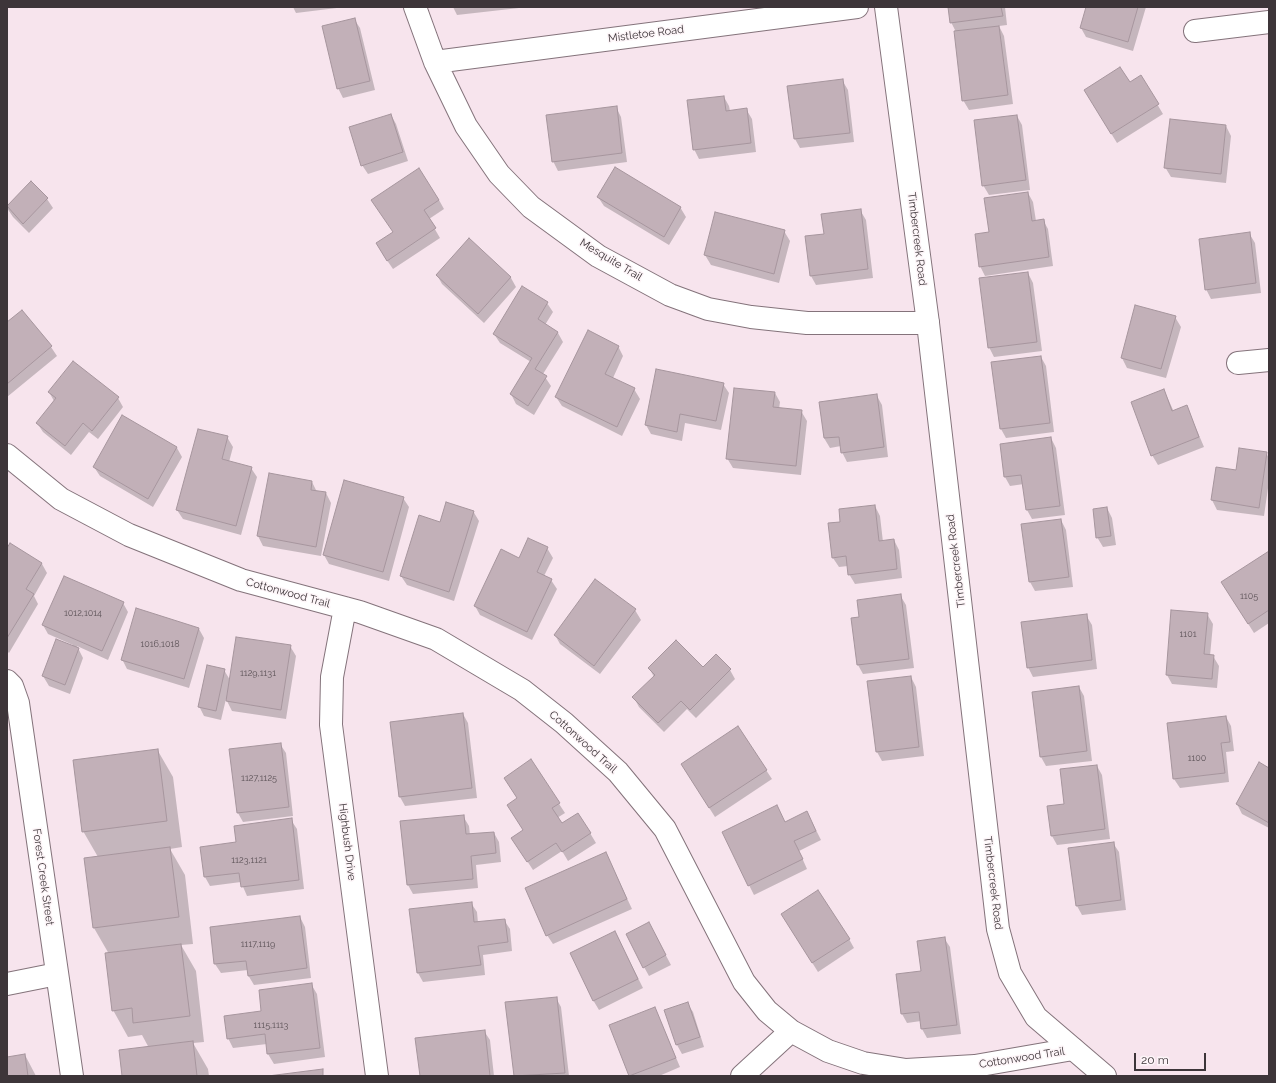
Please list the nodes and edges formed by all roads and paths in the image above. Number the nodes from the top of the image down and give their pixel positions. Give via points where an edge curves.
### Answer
1 (415, 7) edge
2 (857, 7) edge
3 (886, 7) edge
4 (1269, 22) edge
5 (1195, 31) dead end
6 (435, 62) junction
7 (928, 323) junction
8 (1269, 360) edge
9 (1238, 363) dead end
10 (7, 455) edge
11 (345, 608) junction
12 (7, 682) edge
13 (57, 974) junction
14 (7, 984) edge
15 (791, 1031) junction
16 (1073, 1049) junction
17 (72, 1076) edge
18 (377, 1076) edge
19 (742, 1076) edge
20 (1105, 1076) edge

1 - 6 street, Mesquite Trail
2 - 6 street, Mistletoe Road
3 - 7 street, Timbercreek Road
4 - 5 street
6 - 7 street, Mesquite Trail via 466,126 500,174 531,207 598,256 670,295 708,309 751,317 807,323
7 - 16 street, Timbercreek Road via 998,929 1010,973 1036,1017
8 - 9 street
10 - 11 street, Cottonwood Trail via 61,499 129,535 241,580
11 - 15 street, Cottonwood Trail via 436,639 522,690 564,723 618,772 666,829 744,982 767,1012
11 - 18 street, Highbush Drive via 332,677 331,726
12 - 13 street, Forest Creek Street via 12,686 18,703
13 - 14 street
13 - 17 street, Forest Creek Street
15 - 16 street, Cottonwood Trail via 828,1051 856,1061 906,1070 975,1066
15 - 19 street
16 - 20 street, Timbercreek Road

